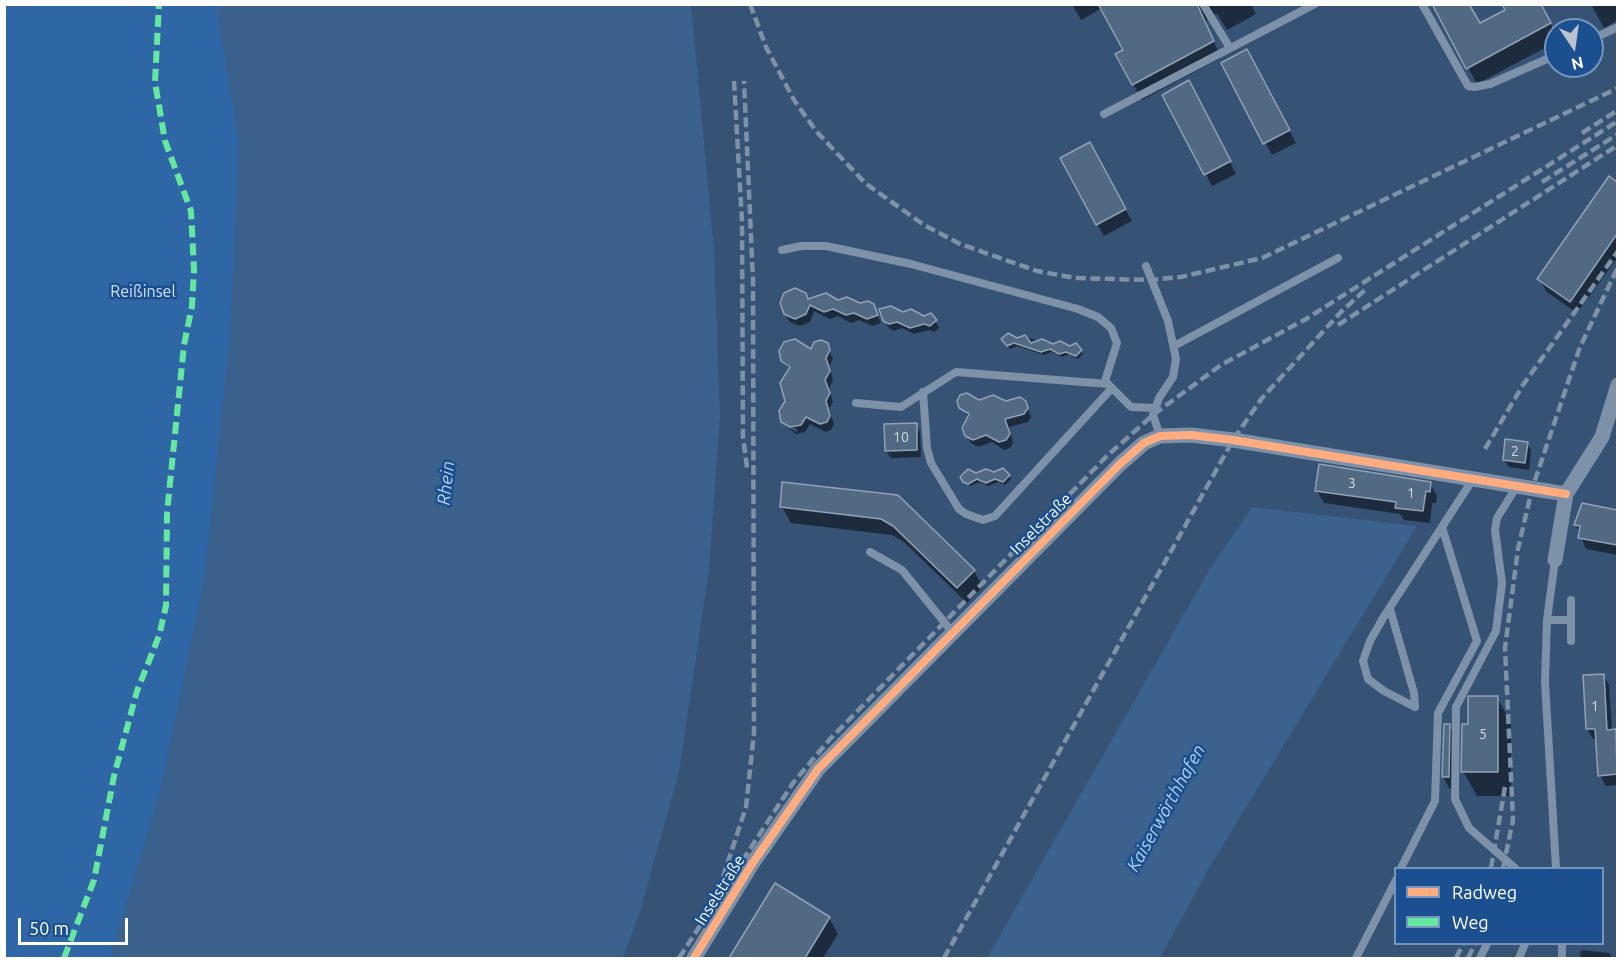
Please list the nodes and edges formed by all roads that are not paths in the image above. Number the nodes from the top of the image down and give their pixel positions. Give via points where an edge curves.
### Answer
1 (1203, 4) edge
2 (1315, 4) edge
3 (1422, 4) edge
4 (1230, 48) junction
5 (1544, 60) edge
6 (1104, 114) dead end
7 (782, 250) dead end
8 (1338, 258) dead end
9 (1146, 267) dead end
10 (1174, 346) junction
11 (1617, 385) edge
12 (1110, 386) junction
13 (923, 392) junction
14 (856, 403) dead end
15 (1156, 408) junction
16 (1160, 436) junction
17 (1473, 479) junction
18 (1517, 486) junction
19 (1566, 494) junction
20 (1442, 527) junction
21 (870, 552) dead end
22 (1555, 560) joint
23 (1571, 600) dead end
24 (1390, 609) junction
25 (1547, 620) junction
26 (1571, 620) junction
27 (953, 633) junction
28 (1571, 641) dead end
29 (1555, 851) junction
30 (1402, 867) edge
31 (1514, 867) edge
32 (1550, 867) edge
33 (1556, 867) edge
34 (1394, 882) edge
35 (694, 958) edge
36 (1356, 958) edge

1 - 4 lane
2 - 4 lane
3 - 5 lane via 1468,86 1490,84
4 - 6 lane
7 - 12 lane via 826,246 911,264 1088,313 1111,328 1117,344 1105,381
8 - 10 lane
9 - 10 lane
10 - 15 lane via 1173,377
11 - 19 street via 1602,437
12 - 13 lane via 956,372
12 - 13 lane via 1003,508 983,520 959,509 931,464
12 - 15 lane via 1131,407
13 - 14 lane via 901,407
15 - 16 lane
16 - 17 street, Inselstraße via 1233,440
16 - 27 street, Inselstraße via 1144,443 1120,464
17 - 18 street, Inselstraße
17 - 20 lane
18 - 19 street, Inselstraße
18 - 31 lane via 1497,518 1495,530 1502,583 1496,631 1456,707 1455,799 1469,828
19 - 22 street
20 - 24 lane
20 - 30 lane via 1477,641 1438,713 1435,801
21 - 27 lane via 902,570
22 - 25 lane
23 - 26 lane
24 - 24 lane via 1414,693 1415,707 1384,691 1364,671 1366,651
25 - 26 lane
25 - 29 lane via 1545,682
26 - 28 lane
27 - 35 street, Inselstraße via 818,769 752,864
29 - 32 lane
29 - 33 lane
34 - 36 lane

